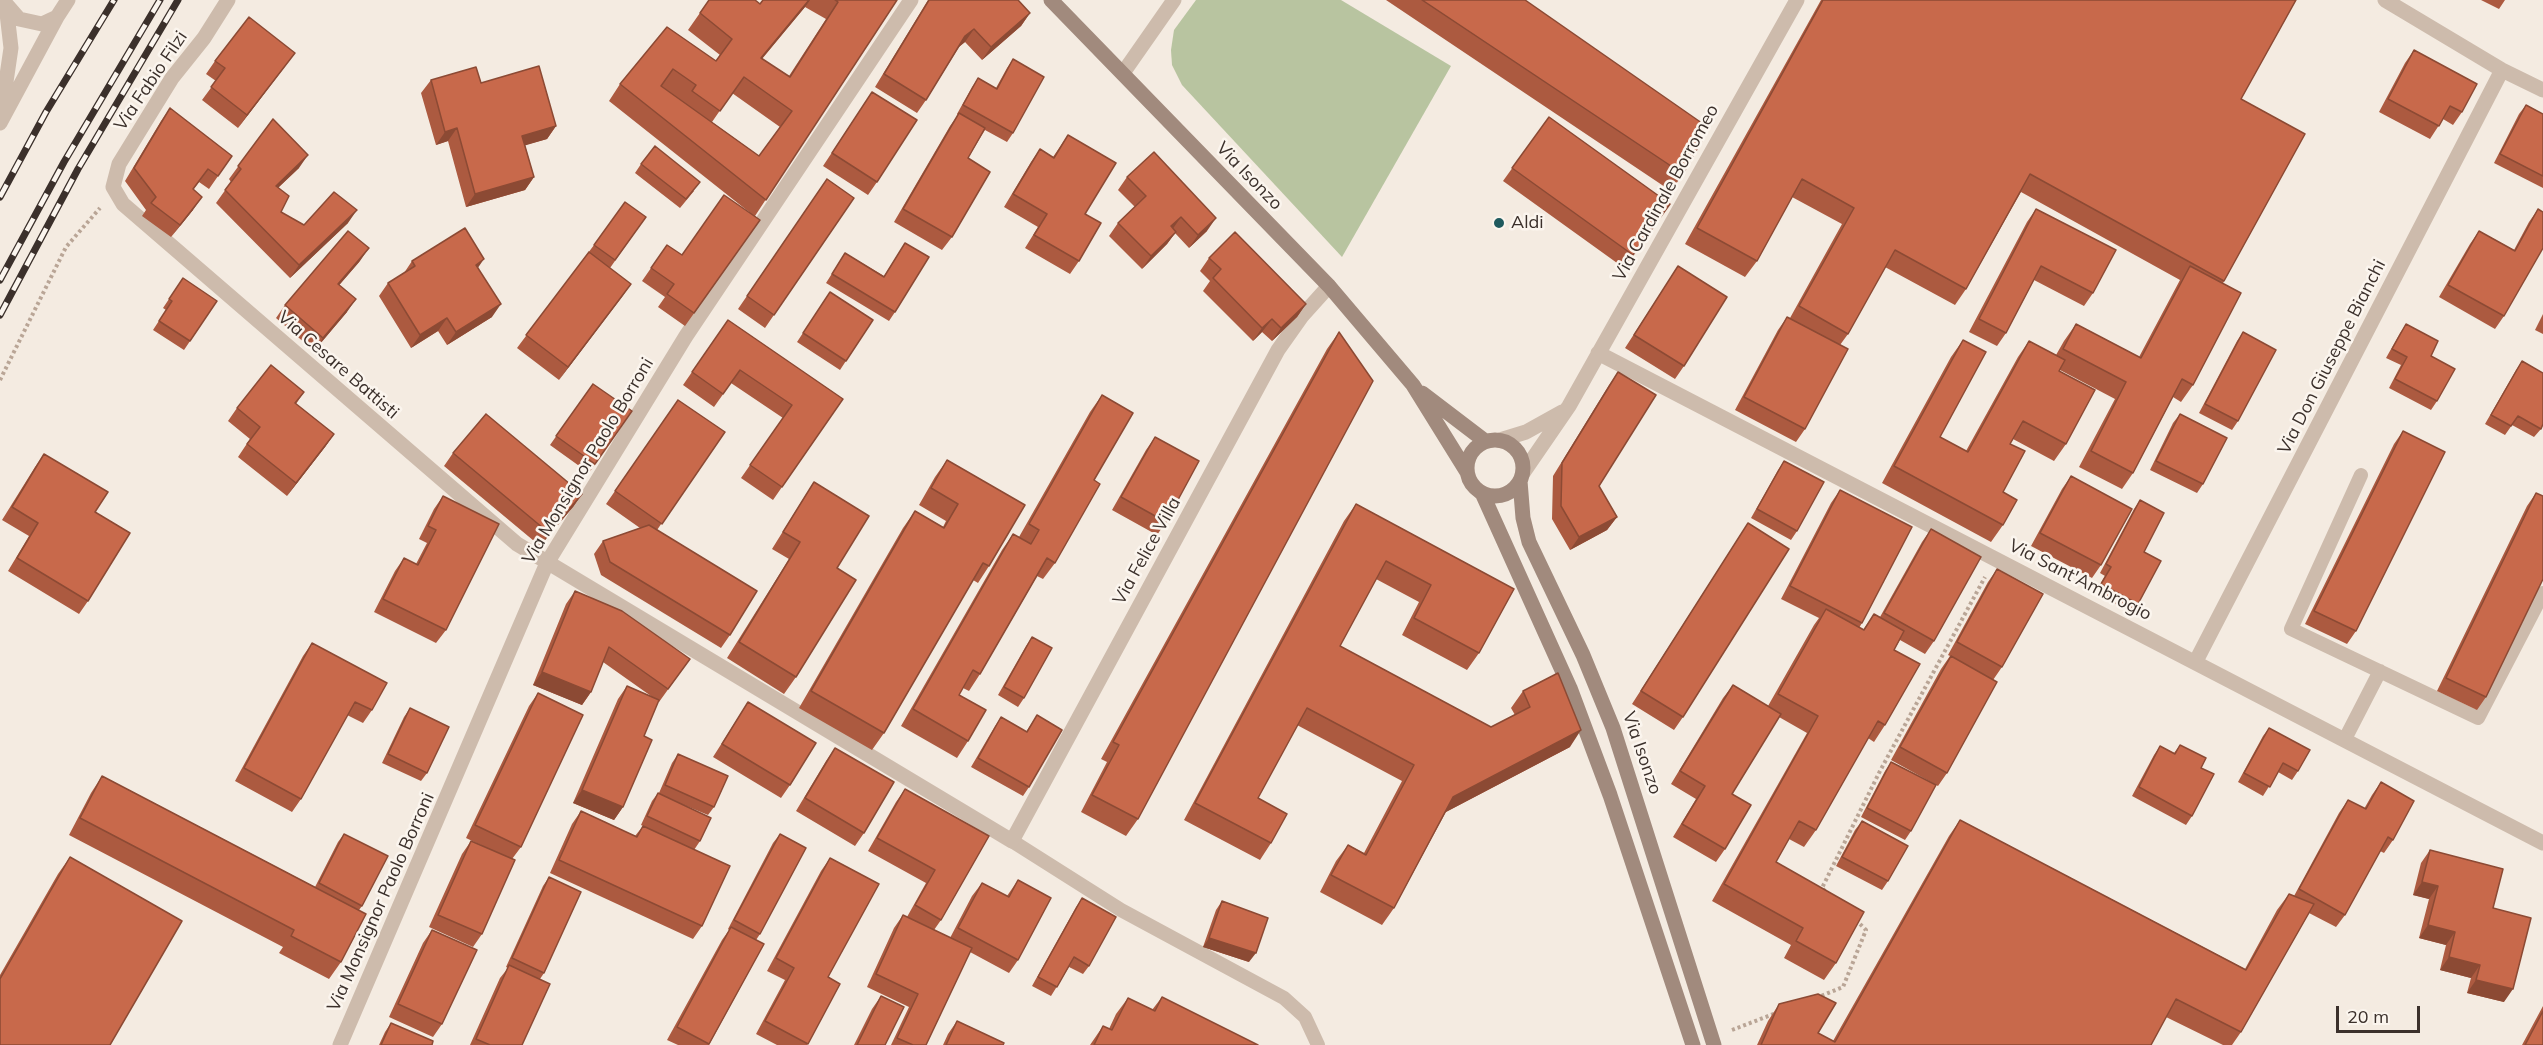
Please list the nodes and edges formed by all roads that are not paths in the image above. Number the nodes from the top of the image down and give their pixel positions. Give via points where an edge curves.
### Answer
1 (68, 0) edge
2 (228, 0) edge
3 (911, 0) edge
4 (1052, 0) edge
5 (1174, 0) edge
6 (1797, 0) edge
7 (2385, 0) edge
8 (6, 3) edge
9 (57, 17) junction
10 (2502, 70) junction
11 (1123, 73) junction
12 (2543, 90) edge
13 (0, 122) edge
14 (114, 190) joint
15 (1329, 286) junction
16 (1598, 353) junction
17 (1413, 385) junction
18 (1569, 406) junction
19 (1493, 440) junction
20 (1467, 472) junction
21 (2361, 475) dead end
22 (1522, 477) junction
23 (1482, 493) junction
24 (547, 563) junction
25 (2543, 592) edge
26 (2196, 661) junction
27 (2380, 671) junction
28 (2344, 739) junction
29 (1012, 842) junction
30 (2543, 843) edge
31 (1713, 1042) edge
32 (340, 1045) edge
33 (1318, 1045) edge
34 (1693, 1045) edge

1 - 9 street
2 - 14 street, Via Fabio Filzi via 136,135 116,169
3 - 24 street, Via Monsignor Paolo Borroni via 686,336
4 - 11 street, Via Isonzo
5 - 11 street
6 - 16 street, Via Cardinale Borromeo
7 - 10 street
8 - 9 street via 19,19 30,23 42,24
8 - 13 street via 11,48
9 - 13 street
10 - 12 street
10 - 26 street, Via Don Giuseppe Bianchi
11 - 15 street, Via Isonzo
14 - 24 street, Via Cesare Battisti via 131,212 509,538
15 - 17 street, Via Isonzo
15 - 29 street, Via Felice Villa via 1278,351
16 - 18 street, Via Cardinale Borromeo
16 - 26 street, Via Sant'Ambrogio
17 - 19 street, Via Isonzo
17 - 20 street, Via Isonzo
18 - 19 street, Via Cardinale Borromeo via 1546,422
18 - 22 street, Via Cardinale Borromeo
19 - 20 street via 1471,453
19 - 22 street via 1516,448 1521,456
20 - 23 street via 1469,481
21 - 27 lane via 2291,628
22 - 23 street via 1515,488 1500,496
22 - 31 street, Via Isonzo via 1523,518 1529,543 1613,728
23 - 34 street via 1577,705
24 - 29 street, Via Cesare Battisti
24 - 32 street, Via Monsignor Paolo Borroni
25 - 27 lane via 2478,718
26 - 28 street, Via Sant'Ambrogio
27 - 28 lane
28 - 30 street, Via Sant'Ambrogio
29 - 33 lane via 1121,910 1284,998 1305,1017

